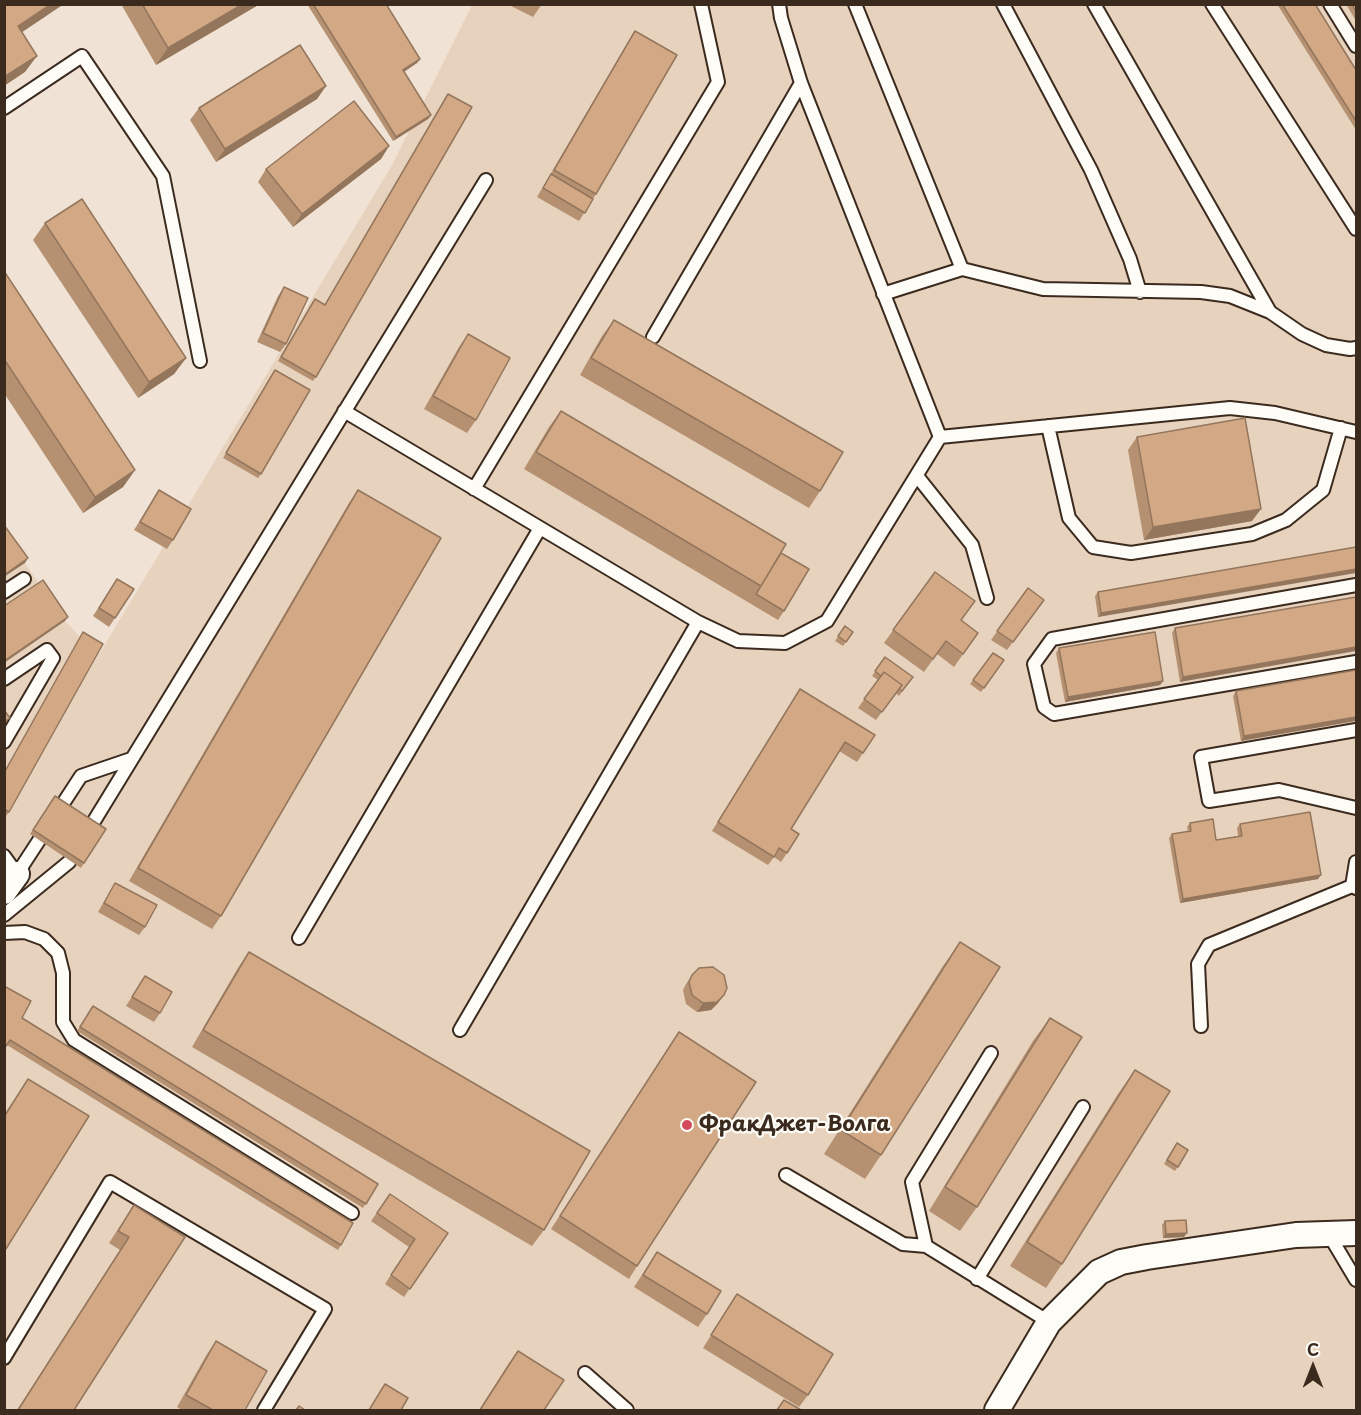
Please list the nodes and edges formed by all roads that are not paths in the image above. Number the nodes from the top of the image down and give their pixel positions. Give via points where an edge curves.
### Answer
1 (702, 4) edge
2 (779, 4) edge
3 (855, 4) edge
4 (1003, 4) edge
5 (1094, 4) edge
6 (1212, 4) edge
7 (1330, 4) edge
8 (1356, 46) edge
9 (801, 83) junction
10 (4, 108) edge
11 (486, 180) dead end
12 (1356, 229) edge
13 (962, 269) junction
14 (1140, 292) junction
15 (883, 294) junction
16 (1270, 312) junction
17 (653, 338) dead end
18 (1356, 348) edge
19 (200, 361) dead end
20 (344, 411) junction
21 (1048, 426) junction
22 (1341, 428) junction
23 (1356, 432) edge
24 (940, 437) junction
25 (917, 476) junction
26 (474, 489) junction
27 (540, 528) junction
28 (24, 579) dead end
29 (1356, 585) edge
30 (4, 592) edge
31 (987, 598) dead end
32 (698, 622) junction
33 (1356, 662) edge
34 (4, 679) edge
35 (1356, 729) edge
36 (4, 742) edge
37 (131, 759) junction
38 (1356, 808) edge
39 (1356, 862) edge
40 (9, 874) edge
41 (1354, 887) edge
42 (4, 915) edge
43 (4, 933) edge
44 (299, 938) dead end
45 (1201, 1026) dead end
46 (460, 1030) dead end
47 (991, 1053) dead end
48 (1083, 1107) dead end
49 (786, 1175) dead end
50 (351, 1213) dead end
51 (1328, 1233) junction
52 (1356, 1233) edge
53 (926, 1246) junction
54 (977, 1279) junction
55 (1356, 1280) edge
56 (1049, 1322) junction
57 (4, 1358) edge
58 (585, 1373) dead end
59 (264, 1410) edge
60 (627, 1410) edge
61 (997, 1410) edge

1 - 26 lane via 718,82
2 - 9 lane
3 - 13 lane
4 - 14 lane via 1091,170 1130,259
5 - 16 lane
6 - 12 lane
7 - 8 lane
9 - 15 lane
9 - 17 lane
10 - 19 lane via 82,56 163,176
11 - 20 lane
13 - 14 lane via 1043,289
13 - 15 lane
14 - 16 lane via 1230,296
15 - 24 lane
16 - 18 lane via 1326,345
20 - 26 lane
20 - 37 lane
21 - 22 lane via 1230,408 1275,412
21 - 22 lane via 1069,518 1093,547 1131,554 1252,534 1286,520 1323,490
21 - 24 lane
22 - 23 lane
24 - 25 lane
25 - 31 lane via 972,545
25 - 32 lane via 827,621 785,643 738,641
26 - 27 lane
27 - 32 lane
27 - 44 lane
28 - 30 lane
29 - 33 lane via 1052,639 1034,664 1044,706 1054,714
32 - 46 lane
34 - 36 lane via 47,650 53,658
35 - 38 lane via 1201,757 1209,801 1279,790
37 - 40 lane via 81,776
37 - 42 lane via 69,862
39 - 41 lane
41 - 45 lane via 1209,945 1198,964
43 - 50 lane via 25,932 44,939 58,953 63,973 63,1022 74,1040
47 - 53 lane via 912,1182
48 - 54 lane
49 - 53 lane via 903,1244
51 - 52 street
51 - 55 lane
51 - 56 street via 1121,1262 1099,1272
53 - 54 lane
54 - 56 lane
56 - 61 street
57 - 59 lane via 110,1182 325,1309
58 - 60 lane

